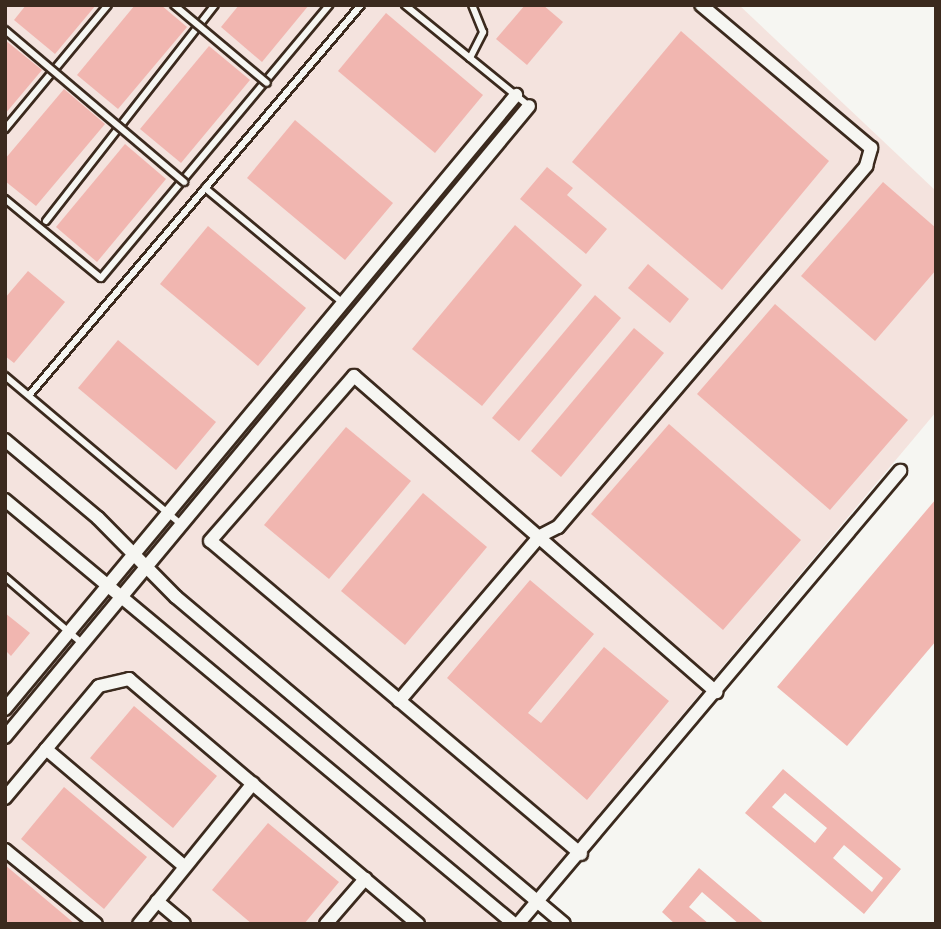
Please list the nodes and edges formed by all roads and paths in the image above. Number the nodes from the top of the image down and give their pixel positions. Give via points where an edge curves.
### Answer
1 (108, 5) edge
2 (174, 5) edge
3 (215, 5) edge
4 (329, 5) edge
5 (360, 5) edge
6 (405, 5) edge
7 (472, 5) edge
8 (701, 5) edge
9 (5, 30) edge
10 (470, 58) junction
11 (267, 83) junction
12 (516, 95) junction
13 (529, 106) joint
14 (5, 129) edge
15 (184, 182) junction
16 (205, 188) junction
17 (5, 199) edge
18 (46, 221) dead end
19 (343, 303) junction
20 (5, 376) edge
21 (31, 393) junction
22 (5, 440) edge
23 (900, 471) dead end
24 (5, 500) edge
25 (169, 513) junction
26 (182, 524) junction
27 (540, 536) junction
28 (134, 555) junction
29 (147, 567) junction
30 (5, 577) edge
31 (110, 584) junction
32 (123, 595) junction
33 (70, 632) junction
34 (83, 644) junction
35 (716, 692) junction
36 (399, 701) junction
37 (5, 709) edge
38 (5, 737) edge
39 (46, 749) junction
40 (253, 783) junction
41 (5, 798) edge
42 (5, 850) edge
43 (581, 854) junction
44 (185, 867) junction
45 (365, 878) junction
46 (158, 901) junction
47 (537, 901) junction
48 (96, 924) edge
49 (139, 924) edge
50 (184, 924) edge
51 (326, 924) edge
52 (418, 924) edge
53 (516, 924) edge
54 (564, 924) edge

1 - 14 lane
2 - 11 lane, bridge
3 - 18 lane
4 - 11 lane
5 - 16 lane
6 - 10 lane
7 - 10 lane via 483,32
8 - 27 street via 871,148 866,166 558,527
9 - 15 lane, bridge
10 - 12 lane
11 - 15 lane
12 - 13 lane
12 - 19 street
13 - 26 street
15 - 17 lane via 101,278
16 - 19 lane
16 - 21 lane
19 - 25 street
20 - 21 lane
21 - 25 lane
22 - 28 street
23 - 35 street
24 - 31 street
25 - 26 lane
25 - 28 street
26 - 29 street
27 - 35 street
27 - 36 street
27 - 36 street via 355,376 210,541
28 - 29 street
28 - 31 street
29 - 32 street
29 - 47 street
30 - 33 lane
31 - 32 street
31 - 33 street
32 - 34 street
32 - 53 street
33 - 34 lane
33 - 37 street
34 - 38 street
35 - 43 street
36 - 43 street
39 - 40 street via 99,685 124,678
39 - 41 street
39 - 44 street
40 - 44 street
40 - 45 street
42 - 48 street
43 - 47 street
44 - 46 street
45 - 51 street
45 - 52 street
46 - 49 street
46 - 50 street
47 - 53 street
47 - 54 street

